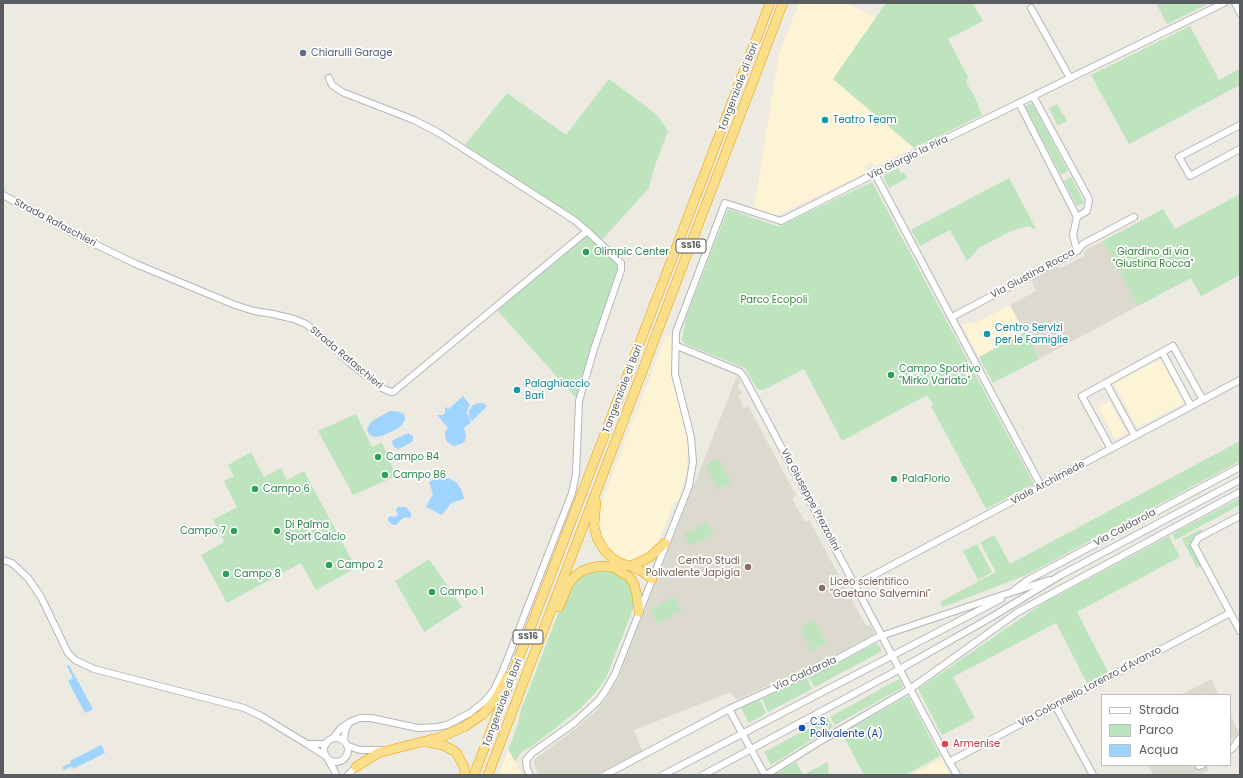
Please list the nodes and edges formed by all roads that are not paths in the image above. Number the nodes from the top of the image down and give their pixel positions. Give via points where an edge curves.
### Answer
1 (770, 3) edge
2 (783, 3) edge
3 (1224, 3) edge
4 (1235, 3) edge
5 (1031, 8) dead end
6 (1240, 13) edge
7 (329, 78) dead end
8 (1070, 78) junction
9 (1033, 96) junction
10 (1019, 103) junction
11 (1240, 125) edge
12 (1240, 149) edge
13 (875, 174) junction
14 (3, 195) edge
15 (1077, 217) junction
16 (1134, 217) dead end
17 (587, 231) junction
18 (1077, 251) junction
19 (952, 317) junction
20 (677, 346) junction
21 (1162, 352) junction
22 (1240, 380) edge
23 (1106, 383) junction
24 (1203, 400) junction
25 (1192, 406) junction
26 (1135, 436) junction
27 (1111, 449) junction
28 (1240, 467) edge
29 (1240, 480) edge
30 (1041, 486) junction
31 (598, 488) junction
32 (1240, 492) edge
33 (1240, 516) edge
34 (665, 543) junction
35 (3, 560) edge
36 (631, 566) junction
37 (1061, 575) junction
38 (629, 577) junction
39 (652, 580) junction
40 (855, 585) junction
41 (1012, 592) junction
42 (639, 612) junction
43 (1018, 612) junction
44 (1230, 613) junction
45 (990, 618) junction
46 (1240, 631) edge
47 (883, 636) junction
48 (525, 644) junction
49 (536, 649) junction
50 (892, 655) junction
51 (900, 669) junction
52 (910, 689) junction
53 (1055, 705) junction
54 (729, 709) junction
55 (350, 722) junction
56 (742, 734) junction
57 (333, 738) junction
58 (1240, 738) edge
59 (421, 742) junction
60 (307, 744) junction
61 (326, 744) junction
62 (347, 746) junction
63 (1231, 749) edge
64 (389, 750) junction
65 (750, 750) junction
66 (324, 754) junction
67 (329, 761) junction
68 (341, 762) junction
69 (949, 762) junction
70 (356, 767) junction
71 (336, 775) edge
72 (348, 775) edge
73 (465, 775) edge
74 (474, 775) edge
75 (488, 775) edge
76 (530, 775) edge
77 (605, 775) edge
78 (664, 775) edge
79 (703, 775) edge
80 (765, 775) edge
81 (957, 775) edge
82 (1093, 775) edge

1 - 48 highway, Tangenziale di Bari / SS16
2 - 31 highway, Tangenziale di Bari / SS16
3 - 8 street, Via Giorgio la Pira
4 - 6 street
5 - 8 street
7 - 17 street via 332,85 342,92 414,120 439,133
8 - 9 street, Via Giorgio la Pira
9 - 10 street, Via Giorgio la Pira
9 - 15 street via 1089,199 1086,211
10 - 13 street, Via Giorgio la Pira
10 - 15 street
11 - 12 street via 1179,157 1190,176
13 - 19 street
13 - 20 street, Via Giorgio la Pira via 781,221 725,203 676,332
14 - 17 street, Strada Rafaschieri via 136,264 235,304 306,324 350,363 391,392
15 - 18 street via 1073,235
16 - 18 street, Via Giustina Rocca via 1083,244
17 - 55 street via 621,263 621,270 579,401 576,474 572,493 494,690 470,713 447,725 418,728 363,718 356,718
18 - 19 street, Via Giustina Rocca
19 - 30 street
20 - 34 street via 675,374 692,437 692,462 688,486
20 - 40 street, Via Giuseppe Prezzolini via 740,372 744,377
21 - 23 street
21 - 24 street via 1173,346
21 - 25 street
22 - 24 street, Viale Archimede
23 - 26 street
23 - 27 street via 1082,396
24 - 25 street, Viale Archimede
25 - 26 street, Viale Archimede
26 - 27 street, Viale Archimede
27 - 30 street, Viale Archimede
28 - 41 street, Via Caldarola via 1028,580
29 - 37 street, Via Caldarola
30 - 40 street, Viale Archimede
31 - 36 highway via 594,525 597,538 612,558
31 - 49 highway, Tangenziale di Bari / SS16
32 - 43 street, Via Caldarola
33 - 44 street via 1198,538 1194,545
34 - 36 highway via 650,557
34 - 39 street
35 - 60 street via 12,563 28,578 41,597 68,653 75,660 94,669 244,708
36 - 39 highway
37 - 41 street, Via Caldarola
37 - 45 street, Via Caldarola
38 - 39 highway via 641,581
38 - 42 highway via 634,584
38 - 49 highway via 613,567 601,566 582,571 568,585
39 - 42 street
40 - 47 street, Via Giuseppe Prezzolini
41 - 47 street, Via Caldarola
41 - 50 street, Via Caldarola
42 - 76 street via 615,674 606,690 574,723 532,753 526,760
43 - 45 street, Via Caldarola
43 - 52 street, Via Caldarola
44 - 46 street
44 - 53 street, Via Colonnello Lorenzo d'Avanzo
45 - 51 street, Via Caldarola
47 - 50 street, Via Giuseppe Prezzolini
47 - 54 street, Via Caldarola
48 - 59 highway via 495,700 483,714 464,727
48 - 74 highway, Tangenziale di Bari / SS16
49 - 75 highway, Tangenziale di Bari / SS16
50 - 51 street, Via Giuseppe Prezzolini
50 - 56 street, Via Caldarola
51 - 52 street, Via Giuseppe Prezzolini
51 - 65 street, Via Caldarola
52 - 69 street, Via Giuseppe Prezzolini
52 - 80 street, Via Caldarola
53 - 69 street, Via Colonnello Lorenzo d'Avanzo
53 - 82 street
54 - 56 street
54 - 77 street, Via Caldarola
55 - 57 street
55 - 62 street via 345,731
56 - 65 street
56 - 78 street, Via Caldarola
57 - 61 street
57 - 62 street via 340,739
58 - 63 street
59 - 64 highway
59 - 73 highway via 432,742 450,748 460,758
60 - 61 street
60 - 66 street
61 - 66 street
62 - 64 street via 360,750
62 - 68 street via 347,756
62 - 70 street via 351,761
64 - 70 highway via 370,757
65 - 79 street, Via Caldarola
65 - 80 street
66 - 67 street
67 - 68 street
67 - 71 street
68 - 70 street
69 - 81 street, Via Giuseppe Prezzolini
70 - 72 street

